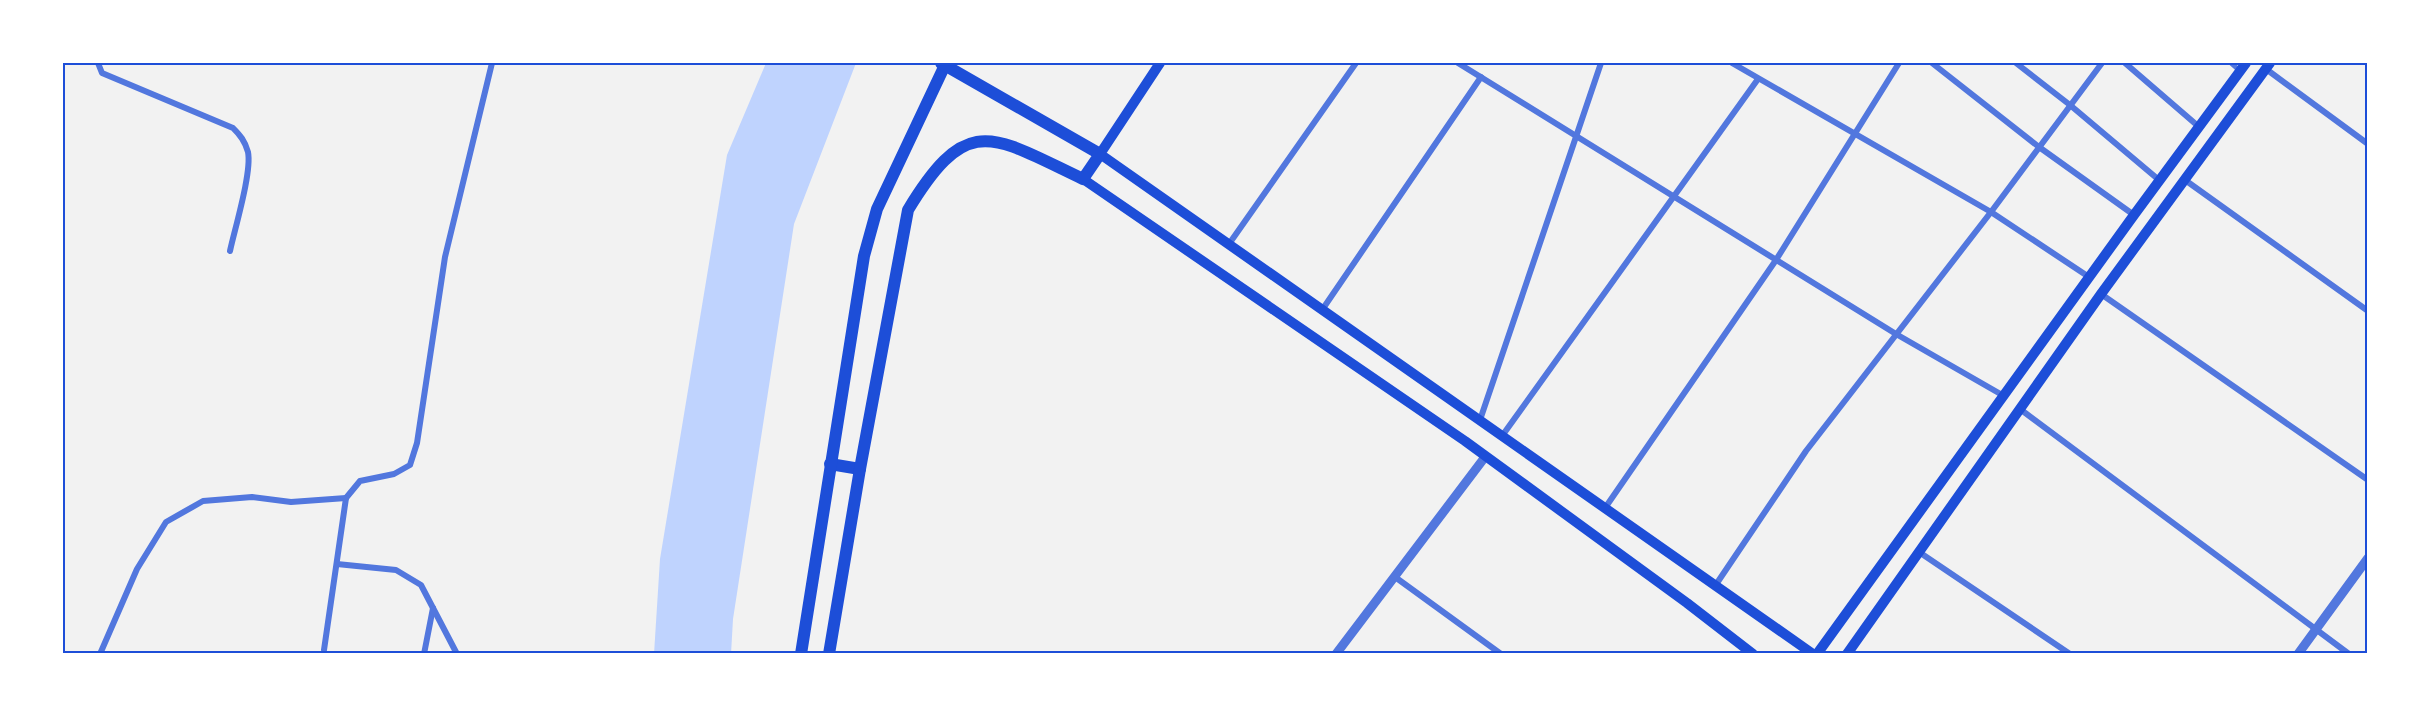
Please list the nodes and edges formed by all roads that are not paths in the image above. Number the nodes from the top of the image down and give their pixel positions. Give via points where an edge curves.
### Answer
1 (98, 63) edge
2 (492, 63) edge
3 (1160, 63) edge
4 (1356, 63) edge
5 (1458, 63) edge
6 (1601, 63) edge
7 (1732, 63) edge
8 (1899, 63) edge
9 (1932, 63) edge
10 (2016, 63) edge
11 (2102, 63) edge
12 (2125, 63) edge
13 (944, 64) edge
14 (2239, 66) edge
15 (2268, 66) edge
16 (1480, 77) junction
17 (1758, 79) junction
18 (2070, 105) junction
19 (2198, 126) junction
20 (1855, 132) junction
21 (1577, 137) junction
22 (2368, 144) edge
23 (2039, 147) junction
24 (1100, 154) junction
25 (1083, 179) junction
26 (2159, 180) junction
27 (2185, 180) junction
28 (1673, 196) junction
29 (1991, 212) junction
30 (2134, 214) junction
31 (1229, 244) junction
32 (230, 250) dead end
33 (1776, 260) junction
34 (2089, 278) junction
35 (2101, 294) junction
36 (1322, 310) junction
37 (2368, 311) edge
38 (1896, 334) junction
39 (2004, 396) junction
40 (2019, 409) junction
41 (1480, 420) junction
42 (1502, 436) junction
43 (1485, 457) junction
44 (830, 464) junction
45 (860, 469) junction
46 (2368, 480) edge
47 (346, 498) junction
48 (1605, 508) junction
49 (1919, 552) junction
50 (2368, 558) edge
51 (337, 564) junction
52 (1395, 577) junction
53 (1716, 585) junction
54 (433, 607) junction
55 (2316, 629) junction
56 (324, 650) dead end
57 (100, 654) edge
58 (424, 654) edge
59 (457, 654) edge
60 (801, 654) edge
61 (829, 654) edge
62 (1336, 654) edge
63 (1501, 654) edge
64 (1754, 654) edge
65 (1815, 654) edge
66 (1847, 654) edge
67 (2070, 654) edge
68 (2298, 654) edge
69 (2349, 654) edge

1 - 32 street via 102,73 233,128 243,139 249,154
2 - 47 street via 445,257 417,444 410,465 394,474 360,481
3 - 24 main road
4 - 31 street
5 - 16 street
6 - 21 street
7 - 17 street
8 - 20 street
9 - 23 street
10 - 18 street
11 - 18 street
12 - 19 street
13 - 24 main road
13 - 44 main road via 877,209 857,293
14 - 19 main road
15 - 22 street
15 - 27 main road
16 - 21 street
16 - 36 street
17 - 20 street
17 - 28 street
18 - 23 street
18 - 26 street
19 - 26 main road
20 - 29 street
20 - 33 street
21 - 28 street
21 - 41 street
23 - 29 street
23 - 30 street
24 - 25 main road
24 - 31 main road
25 - 43 main road
25 - 45 main road via 1014,146 980,140 960,146 927,178 908,210
26 - 30 main road
27 - 35 main road
27 - 37 street
28 - 33 street
28 - 42 street
29 - 34 street
29 - 38 street
30 - 34 main road
31 - 36 main road
33 - 38 street
33 - 48 street
34 - 39 main road
35 - 40 main road
35 - 46 street
36 - 41 main road
38 - 39 street
38 - 53 street via 1806,451
39 - 65 main road
40 - 49 main road
40 - 55 street
41 - 42 main road
42 - 48 main road
43 - 52 street
43 - 64 main road
44 - 45 main road
44 - 60 main road
45 - 61 main road
47 - 51 street
47 - 57 street via 203,501 166,522 137,569
48 - 53 main road
49 - 66 main road
49 - 67 street
50 - 55 street
51 - 54 street via 396,570 420,585
51 - 56 street
52 - 62 street
52 - 63 street
53 - 65 main road
54 - 58 street
54 - 59 street
55 - 68 street
55 - 69 street

